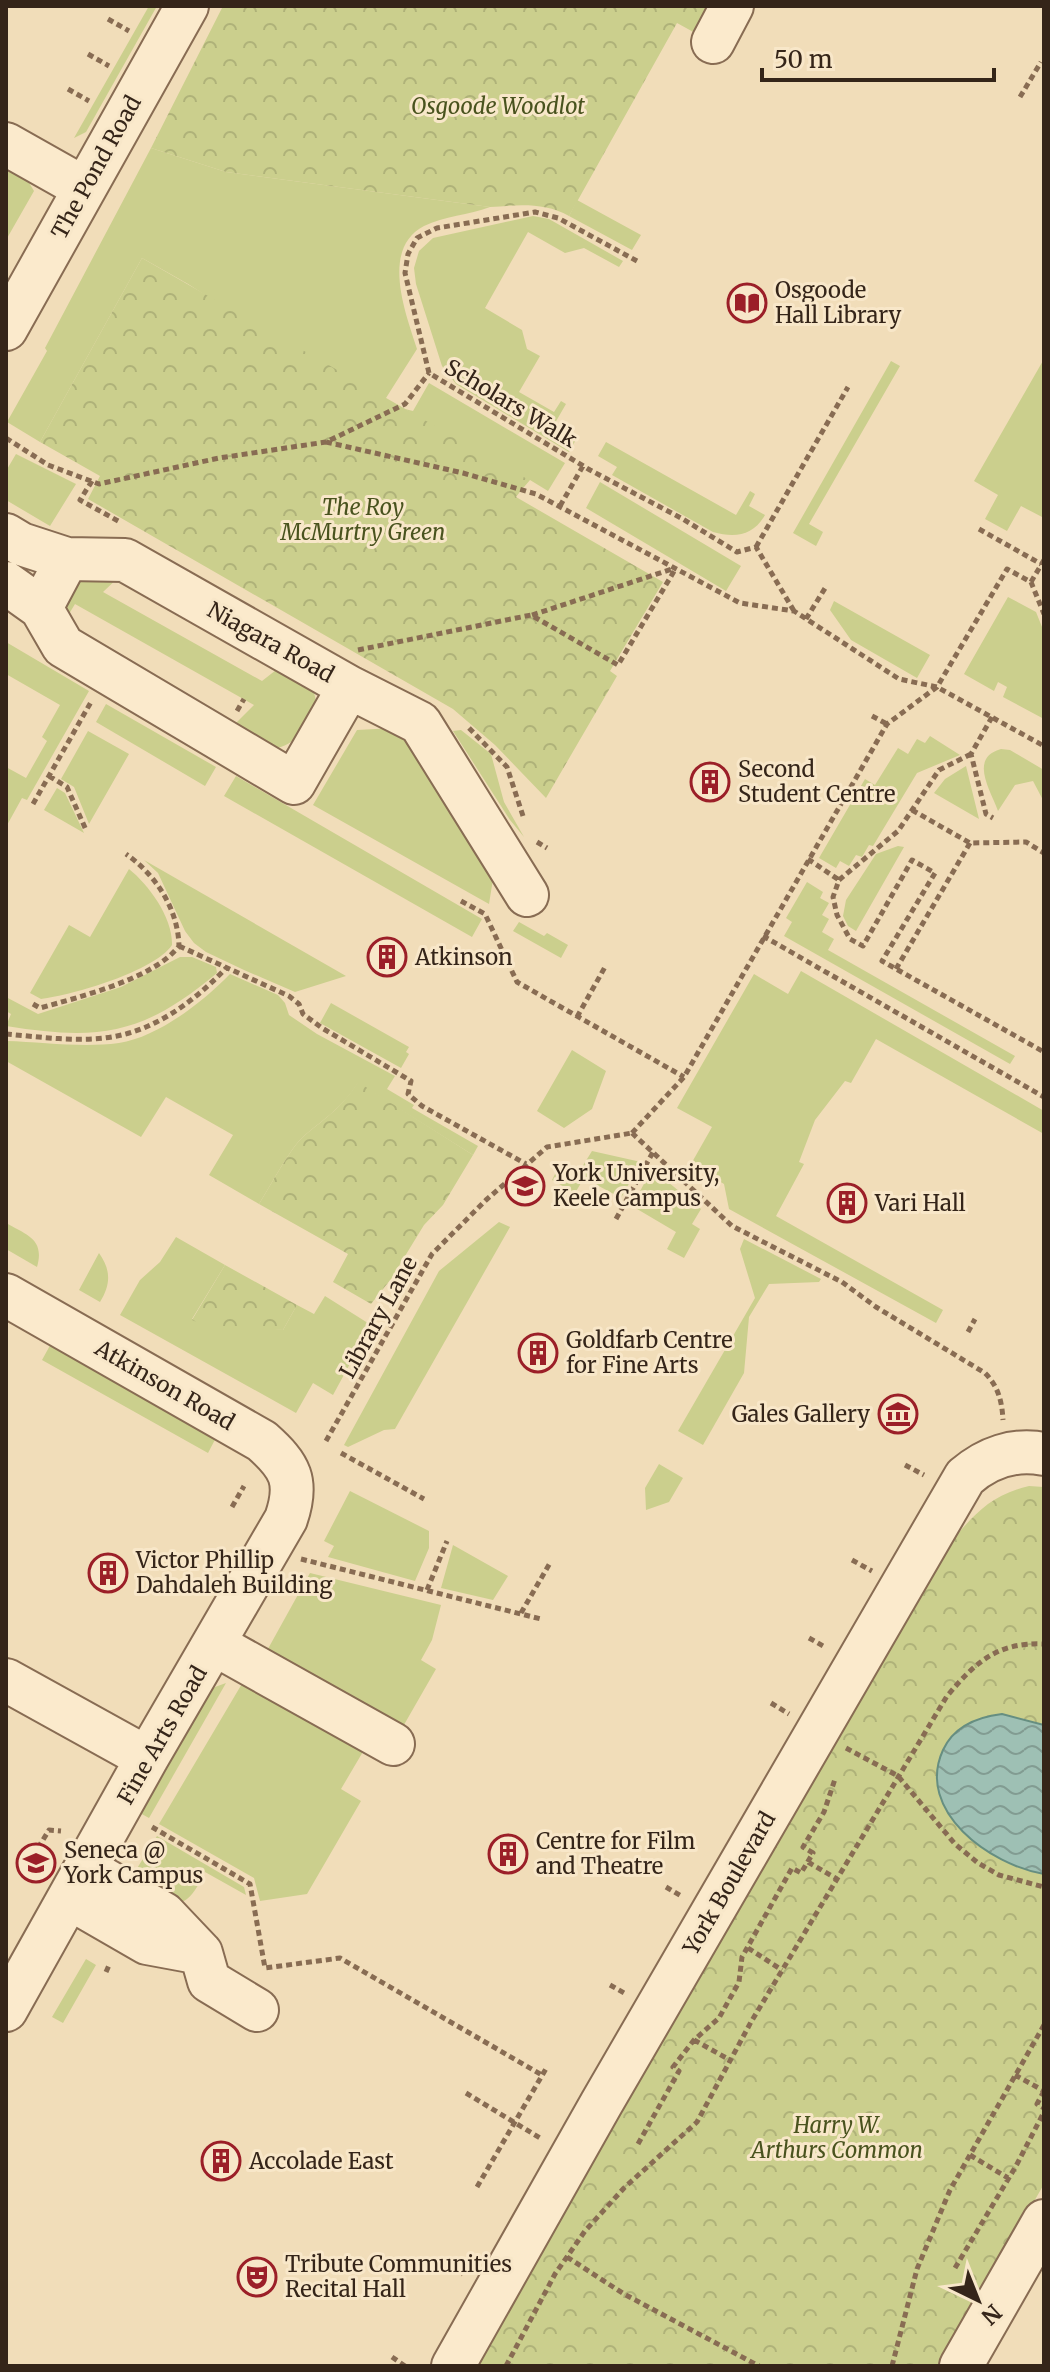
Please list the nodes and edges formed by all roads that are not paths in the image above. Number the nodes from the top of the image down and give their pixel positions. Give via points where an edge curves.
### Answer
1 (187, 6) edge
2 (732, 6) edge
3 (713, 42) dead end
4 (6, 144) edge
5 (84, 188) junction
6 (6, 329) edge
7 (6, 535) edge
8 (67, 559) junction
9 (6, 583) edge
10 (41, 608) junction
11 (349, 687) junction
12 (527, 895) dead end
13 (6, 1295) edge
14 (1044, 1454) edge
15 (293, 1501) joint
16 (214, 1644) junction
17 (6, 1680) edge
18 (393, 1744) dead end
19 (147, 1758) junction
20 (78, 1883) junction
21 (6, 2010) edge
22 (257, 2010) dead end
23 (1044, 2221) edge
24 (453, 2366) edge
25 (961, 2366) edge

1 - 5 street, The Pond Road
2 - 3 street
4 - 5 street
5 - 6 street, The Pond Road
7 - 8 street, Niagara Road
8 - 10 street
8 - 11 street, Niagara Road via 125,560
9 - 10 street, Niagara Road
10 - 11 street, Niagara Road via 63,646 294,783
11 - 12 street via 420,723
13 - 15 street, Atkinson Road via 262,1441 281,1458 293,1485
14 - 24 street, York Boulevard via 1027,1451 982,1462 965,1477
15 - 16 street, Fine Arts Road
16 - 18 street
16 - 19 street, Fine Arts Road
17 - 19 street
19 - 20 street, Fine Arts Road
20 - 21 street, Fine Arts Road
20 - 22 street via 164,1914 201,1953 209,1981
23 - 25 street

